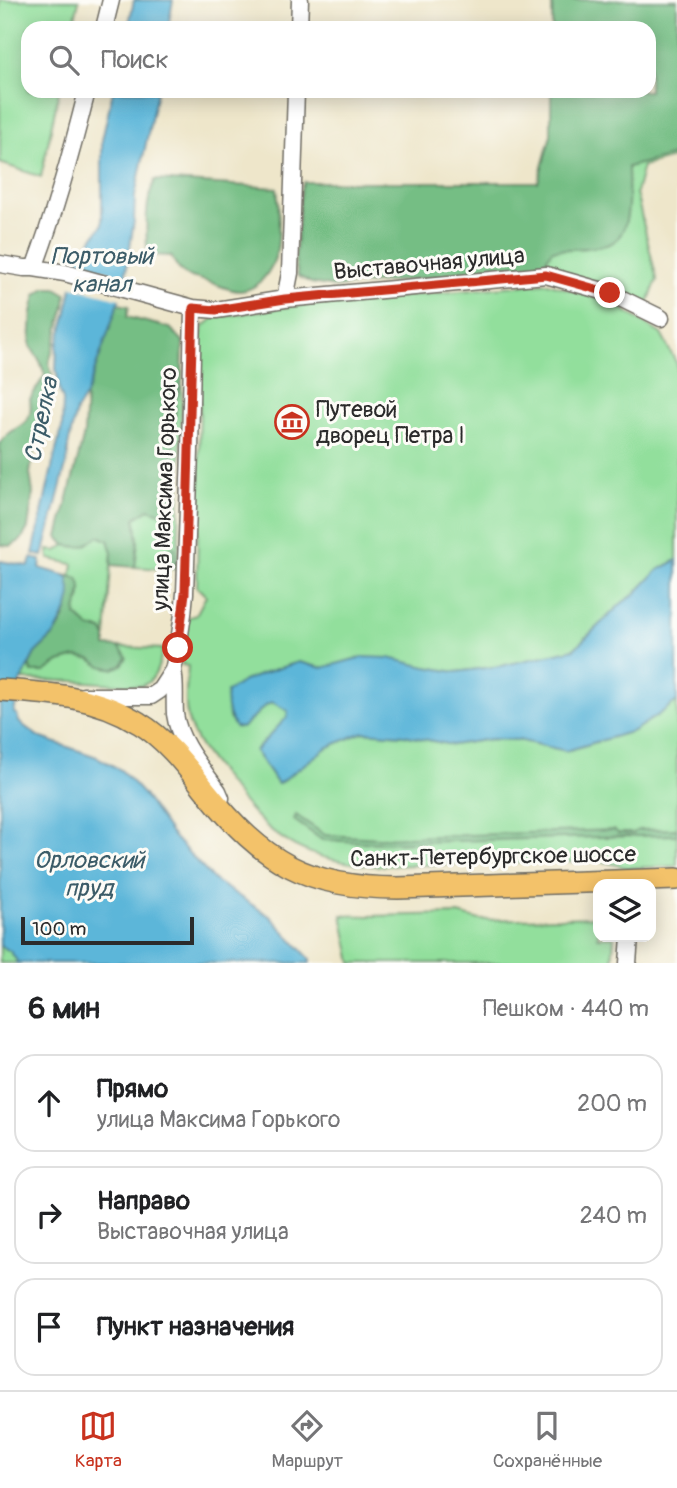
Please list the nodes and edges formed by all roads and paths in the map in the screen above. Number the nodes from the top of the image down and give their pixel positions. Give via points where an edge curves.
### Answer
1 (111, 0) edge
2 (300, 0) edge
3 (106, 21) edge
4 (299, 21) edge
5 (85, 98) edge
6 (296, 98) edge
7 (0, 264) edge
8 (34, 268) junction
9 (285, 299) junction
10 (193, 308) junction
11 (661, 318) dead end
12 (173, 670) junction
13 (0, 690) edge
14 (73, 697) junction
15 (33, 698) junction
16 (0, 702) edge
17 (229, 818) junction
18 (677, 879) edge
19 (656, 883) edge
20 (593, 886) edge
21 (656, 888) edge
22 (677, 891) edge
23 (593, 894) edge
24 (629, 942) edge
25 (628, 963) edge

1 - 3 street
2 - 4 street
5 - 8 street
6 - 9 street via 290,273
7 - 8 street, Выставочная улица
8 - 10 street, Выставочная улица
9 - 10 street, Выставочная улица via 216,310
9 - 11 street, Выставочная улица via 546,275 610,293
10 - 12 street, улица Максима Горького via 185,593
12 - 14 street via 151,696
12 - 17 street via 178,727 218,791
13 - 15 main road, Санкт-Петербургское шоссе
14 - 15 main road, Санкт-Петербургское шоссе
14 - 17 main road, Санкт-Петербургское шоссе via 102,704 142,724
15 - 16 main road, Санкт-Петербургское шоссе
15 - 23 main road, Санкт-Петербургское шоссе via 88,713 137,735 242,848 276,872 323,893 382,901
17 - 20 main road, Санкт-Петербургское шоссе via 290,867 351,886
18 - 19 main road, Санкт-Петербургское шоссе
21 - 22 main road, Санкт-Петербургское шоссе
24 - 25 street

